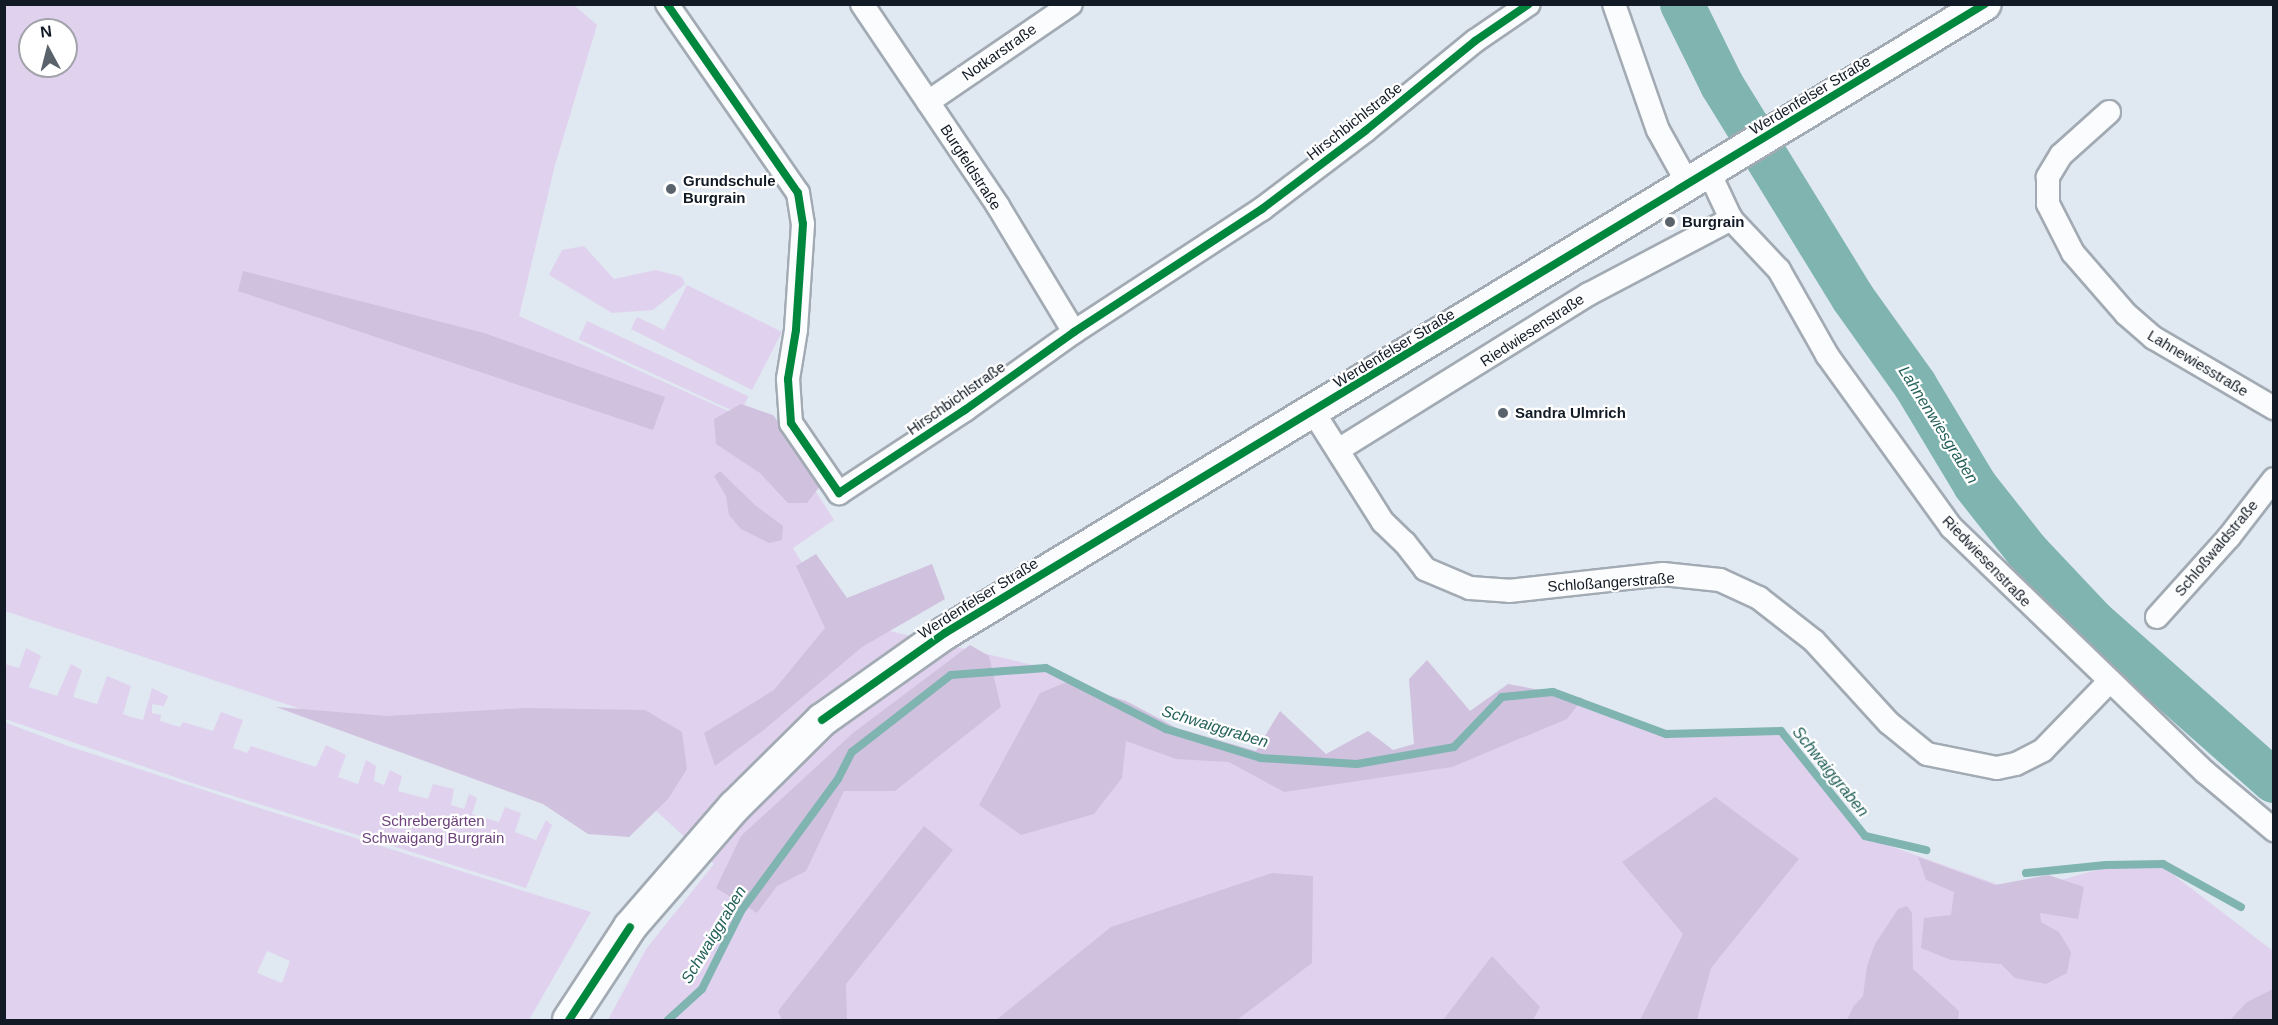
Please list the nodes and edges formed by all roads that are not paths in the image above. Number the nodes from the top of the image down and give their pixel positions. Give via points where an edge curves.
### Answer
1 (667, 4) edge
2 (862, 4) edge
3 (1071, 4) edge
4 (1529, 4) edge
5 (1614, 4) edge
6 (1985, 4) edge
7 (1043, 11) edge
8 (928, 102) junction
9 (2109, 112) dead end
10 (1699, 178) junction
11 (1731, 219) junction
12 (1074, 332) junction
13 (2274, 408) edge
14 (1314, 412) junction
15 (1338, 450) junction
16 (2274, 479) edge
17 (2157, 617) dead end
18 (2109, 682) junction
19 (2274, 830) edge
20 (569, 1020) edge

1 - 12 street, Hirschbichlstraße via 798,193 803,224 796,330 788,379 791,423 839,493
2 - 8 street, Burgfeldstraße
3 - 7 street, Notkarstraße
4 - 12 street, Hirschbichlstraße via 1475,41 1262,209
5 - 10 street, Riedwiesenstraße via 1658,130
6 - 10 street, Werdenfelser Straße
7 - 8 street, Notkarstraße
8 - 12 street, Burgfeldstraße via 998,206
9 - 13 street, Lahnewiesstraße via 2061,155 2048,177 2048,204 2073,253 2126,315 2154,339
10 - 11 street, Riedwiesenstraße
10 - 14 street, Werdenfelser Straße
11 - 15 street, Riedwiesenstraße via 1589,294
11 - 18 street, Riedwiesenstraße via 1779,270 1827,355 1951,527
14 - 15 street, Schloßangerstraße
14 - 20 street, Werdenfelser Straße via 955,627 822,720 734,807 630,927
15 - 18 street, Schloßangerstraße via 1383,522 1425,569 1444,579 1470,588 1509,591 1663,574 1720,580 1759,598 1814,641 1889,723 1927,754 1997,768 2016,764 2043,750
16 - 17 street, Schloßwaldstraße via 2229,537
18 - 19 street, Riedwiesenstraße

